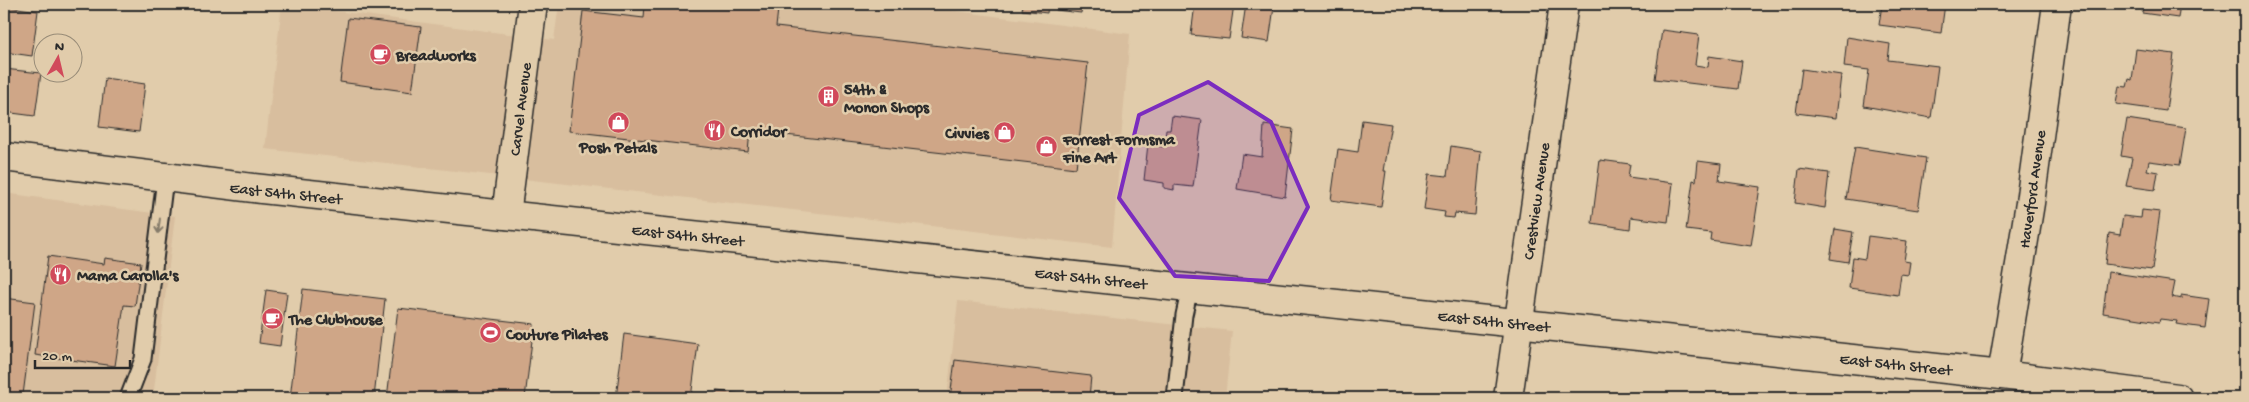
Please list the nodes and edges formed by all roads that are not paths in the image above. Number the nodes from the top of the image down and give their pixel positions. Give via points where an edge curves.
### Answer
1 (532, 4) edge
2 (1564, 4) edge
3 (2057, 4) edge
4 (4, 157) edge
5 (166, 178) junction
6 (506, 215) junction
7 (1190, 288) junction
8 (1518, 323) junction
9 (2002, 374) junction
10 (128, 398) edge
11 (1175, 398) edge
12 (1508, 398) edge
13 (2178, 398) edge

1 - 6 street, Carvel Avenue
2 - 8 street, Crestview Avenue
3 - 9 street, Haverford Avenue via 2030,203
4 - 5 street, East 54th Street
5 - 6 street, East 54th Street
5 -> 10 lane via 142,359
6 - 7 street, East 54th Street
7 - 8 street, East 54th Street
7 - 11 lane
8 - 9 street, East 54th Street
8 - 12 street, Crestview Avenue
9 - 13 street, East 54th Street

